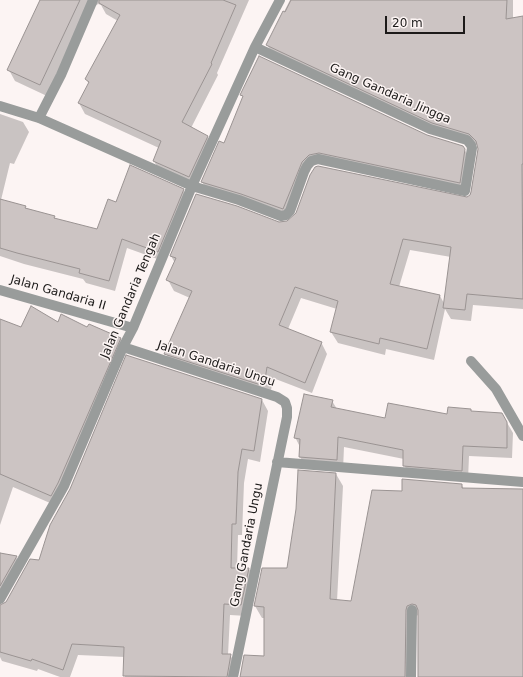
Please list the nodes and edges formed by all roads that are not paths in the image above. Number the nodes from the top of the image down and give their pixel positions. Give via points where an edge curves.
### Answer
1 (93, 0) edge
2 (280, 0) edge
3 (255, 47) junction
4 (0, 106) edge
5 (40, 118) junction
6 (192, 186) junction
7 (0, 290) edge
8 (133, 328) junction
9 (123, 347) junction
10 (471, 361) dead end
11 (287, 417) joint
12 (523, 436) edge
13 (277, 462) junction
14 (523, 482) edge
15 (0, 599) edge
16 (412, 610) dead end
17 (233, 677) edge
18 (411, 677) edge

1 - 5 street
2 - 3 street, Jalan Gandaria Tengah
3 - 6 street, Jalan Gandaria Tengah
3 - 6 street, Gang Gandaria Jingga via 430,129 467,140 472,148 465,191 318,159 312,161 304,172 290,211 284,216
4 - 5 street
5 - 6 street
6 - 8 street, Jalan Gandaria Tengah
7 - 8 street, Jalan Gandaria II
8 - 9 street, Jalan Gandaria Tengah
9 - 11 street, Jalan Gandaria Ungu via 277,397 285,402
9 - 15 street, Jalan Gandaria Tengah via 64,486
10 - 12 street via 496,389
11 - 13 street, Gang Gandaria Ungu
13 - 14 street
13 - 17 street, Gang Gandaria Ungu
16 - 18 street

